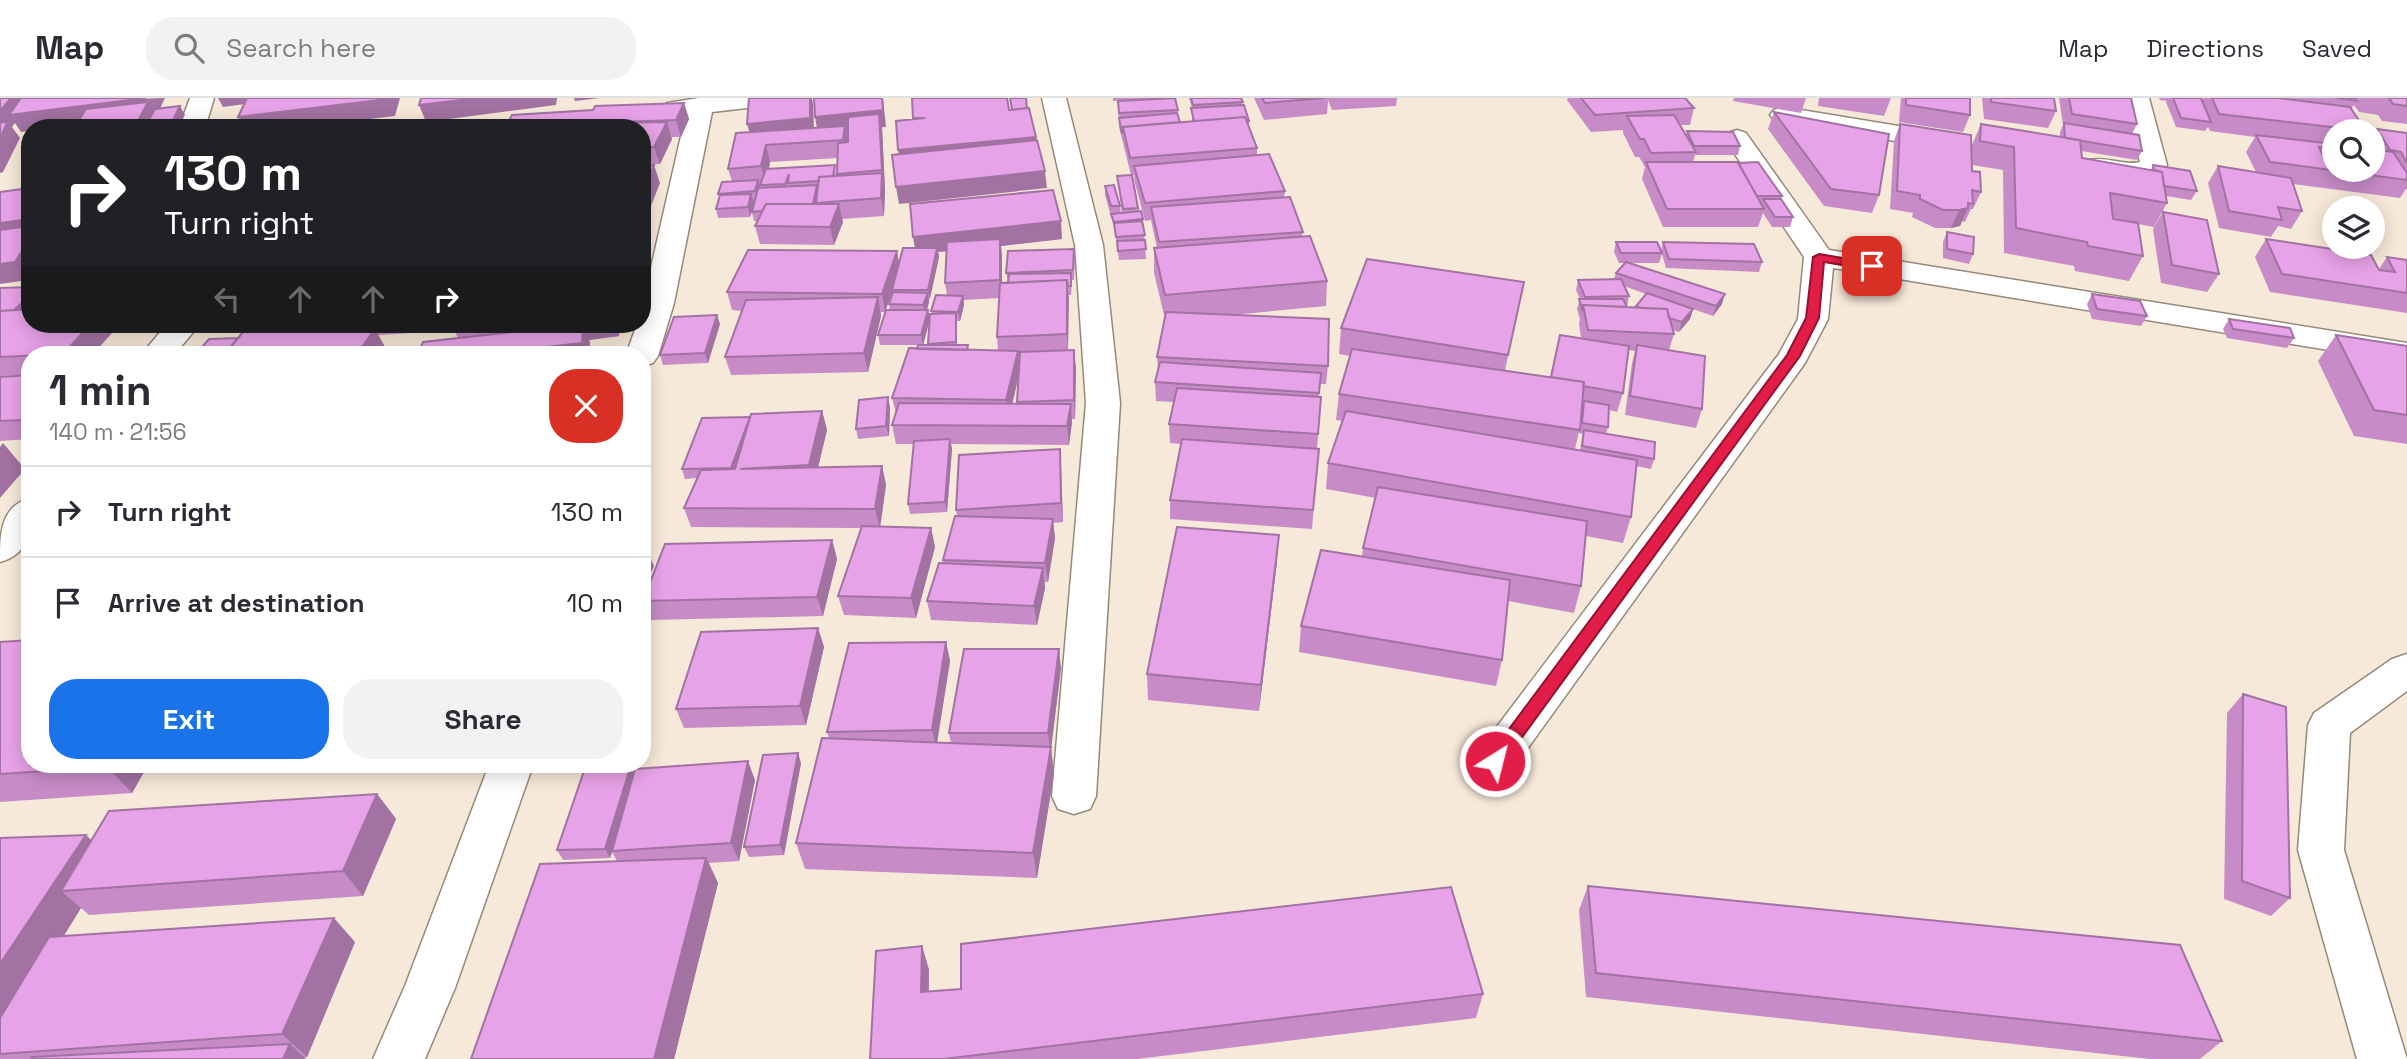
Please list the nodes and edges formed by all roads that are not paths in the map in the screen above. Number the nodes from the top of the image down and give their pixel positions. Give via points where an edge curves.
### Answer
1 (202, 98) edge
2 (772, 98) edge
3 (1054, 98) edge
4 (2137, 98) edge
5 (701, 105) junction
6 (649, 112) edge
7 (1783, 115) edge
8 (195, 119) edge
9 (1737, 138) edge
10 (1971, 146) edge
11 (2079, 163) edge
12 (1819, 257) junction
13 (651, 328) edge
14 (2407, 353) edge
15 (21, 522) edge
16 (0, 550) edge
17 (2407, 670) edge
18 (1495, 761) dead end
19 (508, 773) edge
20 (1074, 796) dead end
21 (399, 1059) edge
22 (2383, 1059) edge

1 - 8 street
2 - 5 street
3 - 20 street via 1089,245 1103,403
4 - 11 street via 2154,165 2133,172
5 - 6 street
5 - 13 street
7 - 10 street
9 - 12 street
12 - 14 street
12 - 18 street via 1813,318 1794,356
15 - 16 street
17 - 22 street via 2329,725 2321,850
19 - 21 street via 430,988

